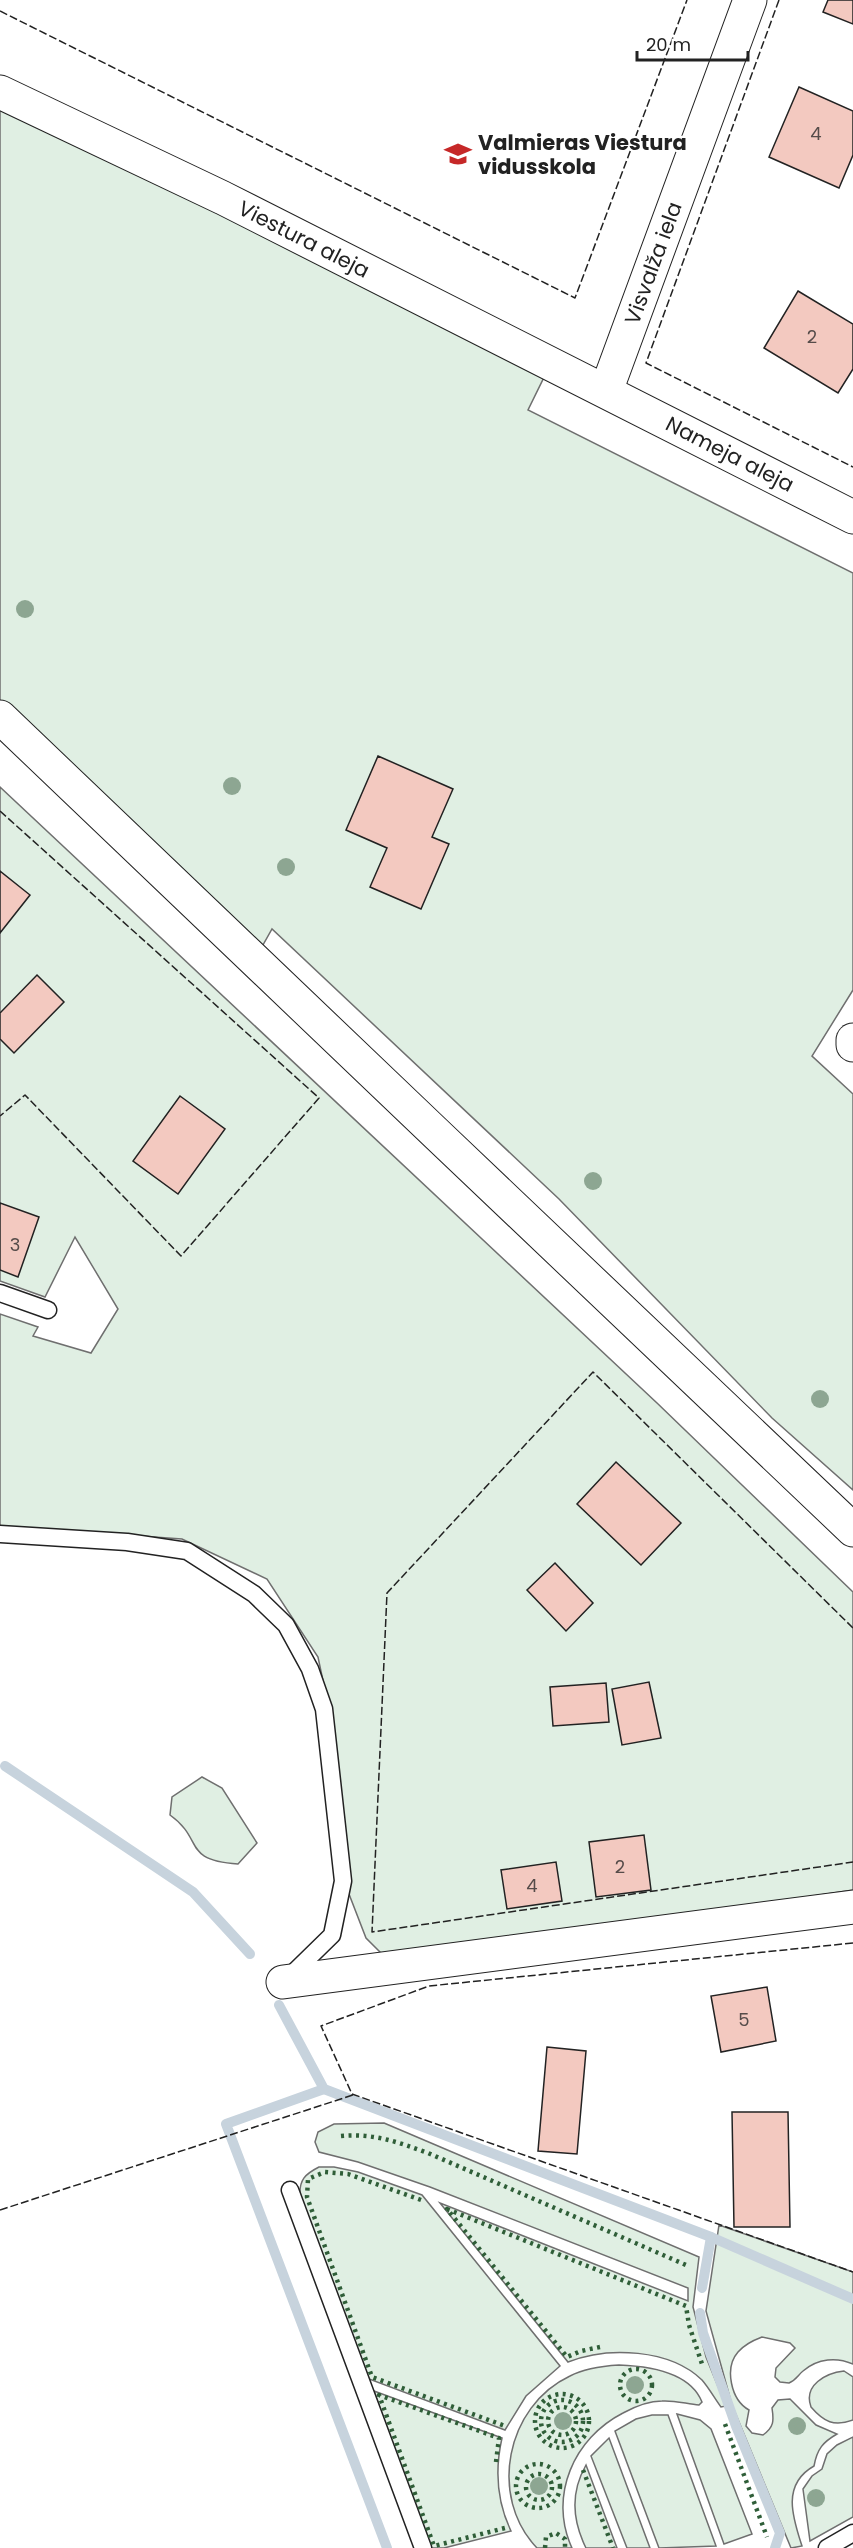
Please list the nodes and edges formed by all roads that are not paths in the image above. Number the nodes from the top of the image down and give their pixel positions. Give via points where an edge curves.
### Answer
1 (750, 0) edge
2 (0, 92) edge
3 (606, 391) junction
4 (853, 517) edge
5 (0, 717) edge
6 (853, 1040) edge
7 (853, 1045) edge
8 (0, 1293) edge
9 (48, 1310) dead end
10 (853, 1530) edge
11 (0, 1534) edge
12 (853, 1907) edge
13 (283, 1982) joint
14 (290, 2190) dead end
15 (853, 2533) edge
16 (423, 2548) edge
17 (827, 2548) edge

1 - 3 street, Visvalža iela
2 - 3 street, Viestura aleja via 223,198
3 - 4 street, Nameja aleja
5 - 10 street
6 - 7 street
8 - 9 lane
11 - 13 lane via 127,1542 187,1551 254,1594 286,1625 310,1669 324,1709 343,1881 333,1935
12 - 13 street
14 - 16 lane
15 - 17 lane

